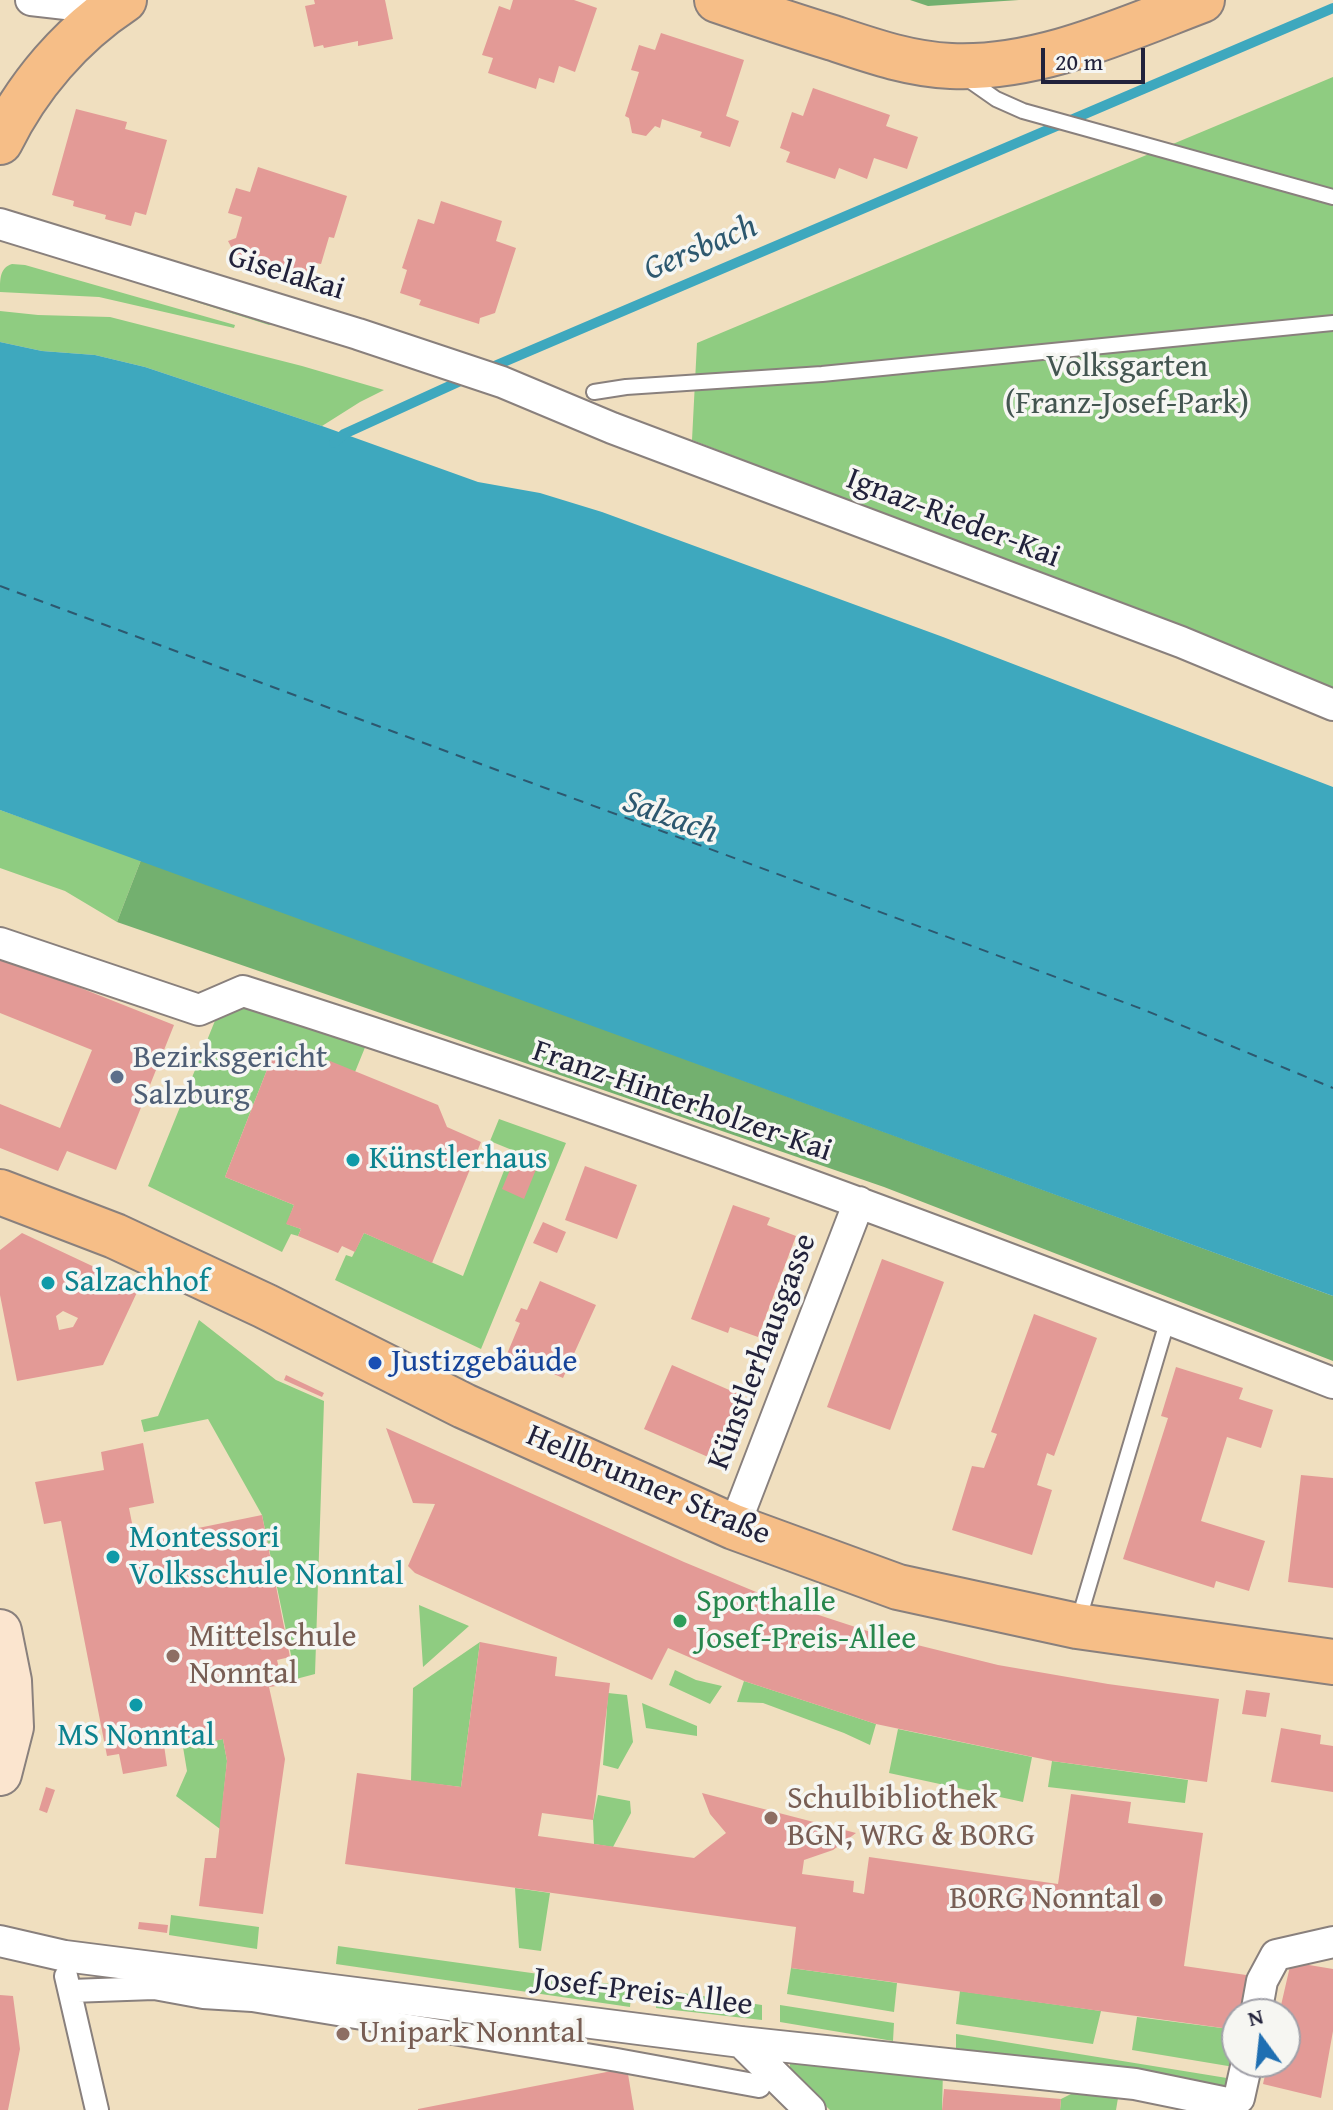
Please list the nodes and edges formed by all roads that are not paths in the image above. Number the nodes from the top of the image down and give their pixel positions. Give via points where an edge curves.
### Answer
1 (31, 0) edge
2 (112, 0) edge
3 (124, 0) edge
4 (717, 0) edge
5 (1202, 0) edge
6 (949, 66) junction
7 (0, 142) edge
8 (1333, 197) edge
9 (0, 224) edge
10 (1333, 323) edge
11 (594, 392) dead end
12 (548, 400) joint
13 (1333, 705) edge
14 (0, 943) edge
15 (0, 1192) edge
16 (859, 1202) junction
17 (1168, 1319) junction
18 (1333, 1383) edge
19 (734, 1527) junction
20 (1077, 1626) junction
21 (0, 1631) edge
22 (1333, 1662) edge
23 (0, 1774) edge
24 (0, 1941) edge
25 (1333, 1942) edge
26 (1259, 1998) edge
27 (741, 2042) junction
28 (1243, 2078) edge
29 (759, 2086) dead end
30 (1175, 2100) edge
31 (97, 2110) edge
32 (810, 2110) edge

1 - 2 street
3 - 7 main road via 68,45 27,95
4 - 6 main road via 894,58
5 - 6 main road via 1092,41 1013,62
6 - 8 lane via 1023,111
9 - 12 street, Giselakai via 442,361
10 - 11 lane
12 - 13 street, Ignaz-Rieder-Kai
14 - 16 street, Franz-Hinterholzer-Kai via 199,1010 243,991 399,1040
15 - 19 main road, Hellbrunner Straße via 115,1236 464,1406
16 - 17 street, Franz-Hinterholzer-Kai
16 - 19 street, Künstlerhausgasse
17 - 18 street, Franz-Hinterholzer-Kai
17 - 20 lane
19 - 20 main road, Hellbrunner Straße via 898,1587
20 - 22 main road, Hellbrunner Straße
21 - 23 main road via 12,1727
24 - 27 street, Josef-Preis-Allee via 65,1956
25 - 26 street via 1276,1955
27 - 30 street, Josef-Preis-Allee via 1120,2083
27 - 32 street
28 - 30 street, Josef-Preis-Allee via 1239,2098 1227,2103
29 - 31 street, Josef-Preis-Allee via 252,2000 69,1984

